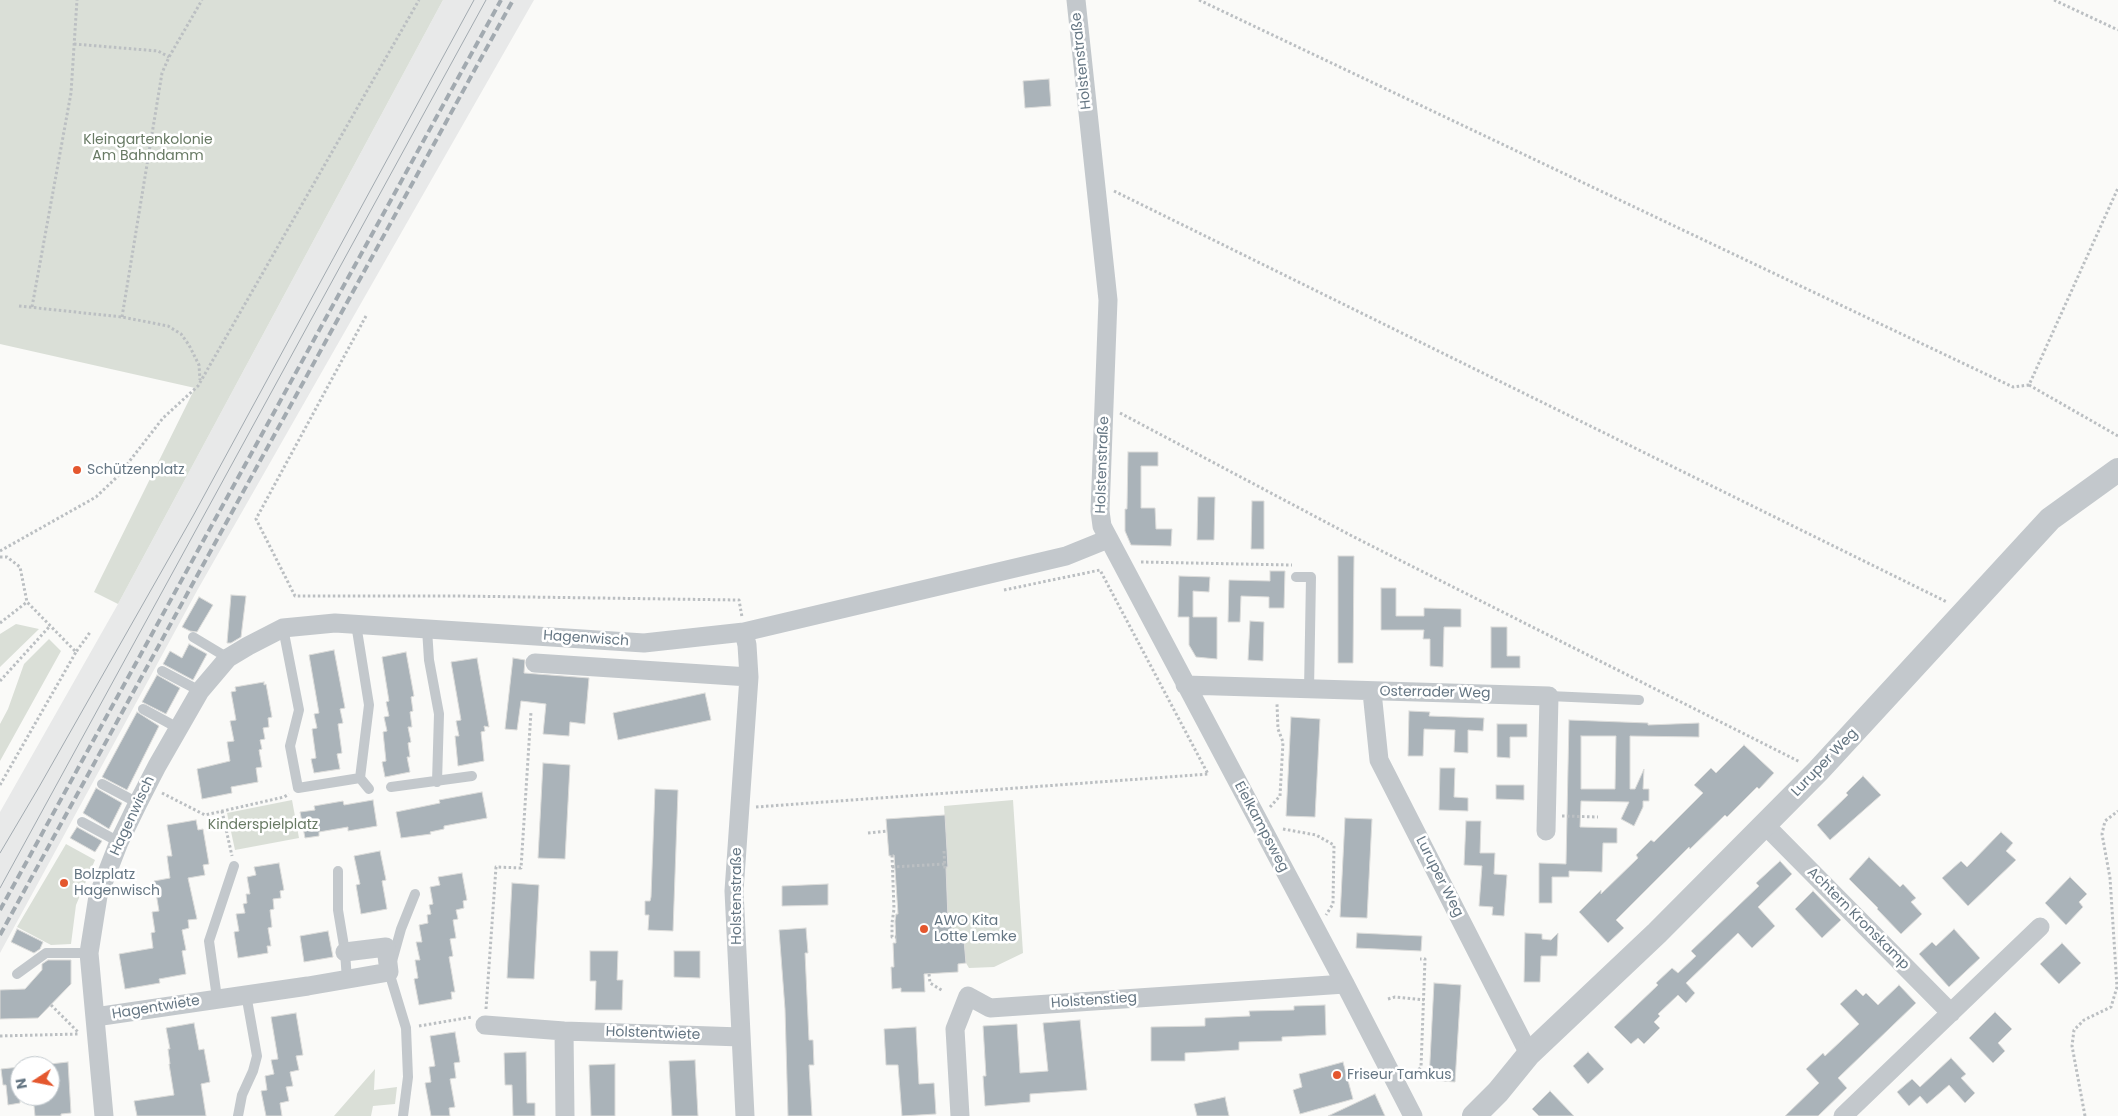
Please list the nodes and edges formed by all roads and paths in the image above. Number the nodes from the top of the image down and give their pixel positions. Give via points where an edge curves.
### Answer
1 (77, 0) edge
2 (202, 0) edge
3 (419, 0) edge
4 (1076, 0) edge
5 (1199, 0) edge
6 (2054, 0) edge
7 (2118, 30) edge
8 (74, 44) junction
9 (169, 57) junction
10 (1096, 182) junction
11 (2118, 188) edge
12 (20, 306) dead end
13 (32, 308) junction
14 (366, 316) dead end
15 (122, 317) junction
16 (200, 381) junction
17 (2029, 385) junction
18 (1105, 405) junction
19 (2118, 436) edge
20 (2118, 470) edge
21 (1108, 539) junction
22 (0, 551) edge
23 (0, 557) edge
24 (1120, 562) junction
25 (1296, 577) joint
26 (995, 592) dead end
27 (27, 602) junction
28 (1966, 611) junction
29 (0, 623) edge
30 (356, 624) junction
31 (49, 627) junction
32 (283, 628) junction
33 (427, 629) junction
34 (91, 631) dead end
35 (744, 632) junction
36 (194, 637) dead end
37 (76, 652) junction
38 (228, 658) junction
39 (535, 663) dead end
40 (162, 671) dead end
41 (748, 677) junction
42 (0, 681) edge
43 (1185, 685) junction
44 (1277, 688) junction
45 (1308, 690) junction
46 (200, 691) junction
47 (1372, 692) junction
48 (1549, 696) junction
49 (1639, 700) dead end
50 (143, 708) dead end
51 (531, 712) dead end
52 (178, 728) junction
53 (1818, 771) junction
54 (1232, 773) junction
55 (1208, 774) junction
56 (472, 776) dead end
57 (360, 778) junction
58 (437, 782) junction
59 (102, 784) dead end
60 (0, 785) edge
61 (148, 785) junction
62 (391, 787) dead end
63 (298, 788) junction
64 (369, 789) dead end
65 (138, 803) junction
66 (741, 808) junction
67 (222, 811) junction
68 (2118, 811) edge
69 (1598, 817) dead end
70 (82, 822) dead end
71 (1258, 823) junction
72 (1546, 824) joint
73 (1765, 825) junction
74 (887, 831) dead end
75 (868, 833) dead end
76 (119, 842) junction
77 (944, 851) dead end
78 (892, 855) dead end
79 (945, 864) junction
80 (234, 866) joint
81 (892, 867) junction
82 (338, 871) dead end
83 (945, 871) dead end
84 (415, 894) dead end
85 (2040, 927) dead end
86 (1316, 929) junction
87 (896, 937) dead end
88 (345, 952) junction
89 (89, 953) junction
90 (1420, 959) dead end
91 (389, 972) junction
92 (17, 974) dead end
93 (929, 974) dead end
94 (347, 980) junction
95 (1345, 984) junction
96 (943, 991) dead end
97 (246, 994) junction
98 (217, 998) junction
99 (1388, 999) dead end
100 (1424, 1000) junction
101 (51, 1005) dead end
102 (1951, 1013) junction
103 (485, 1025) junction
104 (90, 1028) junction
105 (406, 1028) junction
106 (564, 1031) junction
107 (0, 1036) edge
108 (741, 1037) junction
109 (1529, 1054) junction
110 (1400, 1091) junction
111 (104, 1116) edge
112 (238, 1116) edge
113 (403, 1116) edge
114 (565, 1116) edge
115 (745, 1116) edge
116 (960, 1116) edge
117 (1413, 1116) edge
118 (1474, 1116) edge
119 (1843, 1116) edge
120 (2085, 1116) edge

1 - 8 path
2 - 9 path
3 - 16 path
4 - 10 street, Holstenstraße
5 - 17 path via 2013,387
6 - 7 path
8 - 9 path via 158,51
8 - 13 path via 70,93
9 - 15 path via 162,73
10 - 18 street, Holstenstraße via 1108,300
10 - 28 path
11 - 17 path
12 - 13 path
13 - 15 path
14 - 35 path via 256,519 295,596 739,600
15 - 16 path via 168,326 181,334 199,366
16 - 22 path via 163,418 118,476 96,497
17 - 19 path
18 - 21 street, Holstenstraße via 1100,511
18 - 53 path via 1352,536
20 - 28 street, Luruper Weg via 2050,519
21 - 24 street, Eielkampsweg
21 - 35 street via 1066,556
23 - 27 path via 7,557 20,567
24 - 25 path via 1296,565
24 - 43 street, Eielkampsweg
25 - 45 lane via 1311,577
26 - 55 path via 1100,570
27 - 29 path
27 - 31 path
28 - 53 street, Luruper Weg
30 - 32 street, Hagenwisch
30 - 33 street, Hagenwisch
30 - 57 lane via 369,705
31 - 37 path
31 - 42 path
32 - 38 street, Hagenwisch
32 - 63 lane via 298,710 290,746
33 - 35 street, Hagenwisch via 644,643
33 - 58 lane via 439,714
34 - 37 path
35 - 41 street, Holstenstraße
36 - 38 lane
37 - 60 path
38 - 46 street, Hagenwisch
39 - 41 street
40 - 46 lane
41 - 66 street, Holstenstraße
43 - 44 street, Osterrader Weg
43 - 54 street, Eielkampsweg
44 - 45 street, Osterrader Weg
44 - 71 path via 1278,729 1283,742 1280,796
45 - 47 street, Osterrader Weg
46 - 52 street, Hagenwisch
47 - 48 street, Osterrader Weg
47 - 109 street, Luruper Weg via 1379,760
48 - 49 lane
48 - 72 street
50 - 52 lane
51 - 103 path via 521,868 496,867
52 - 61 street, Hagenwisch
53 - 73 street, Luruper Weg
54 - 55 path
54 - 71 street, Eielkampsweg
55 - 66 path
56 - 58 lane
57 - 63 lane
57 - 64 lane
58 - 62 lane
59 - 65 lane
61 - 65 street, Hagenwisch
61 - 67 path via 205,816
63 - 67 path via 284,797
65 - 76 street, Hagenwisch
66 - 108 street, Holstenstraße via 734,891
67 - 80 path
68 - 120 path via 2105,822 2102,834 2110,878 2117,987 2111,1007 2084,1020 2074,1030 2072,1046
69 - 72 path
70 - 76 lane
71 - 86 street, Eielkampsweg
71 - 86 path via 1316,835 1334,845 1333,904
73 - 102 street, Achtern Kronskamp
73 - 109 street, Luruper Weg
74 - 75 path
76 - 89 street, Hagenwisch via 98,896
77 - 79 path
78 - 81 path
79 - 81 path
79 - 83 path
80 - 98 lane, Hagentwiete via 208,941
81 - 87 path via 892,937
82 - 88 lane via 338,910
84 - 91 lane
85 - 102 street
86 - 95 street, Eielkampsweg
88 - 91 street via 386,947
88 - 94 lane
89 - 92 lane via 46,953
89 - 104 street, Hagenwisch
90 - 100 path via 1425,959
91 - 94 street, Hagentwiete
91 - 105 lane
93 - 96 path via 930,983
94 - 97 street, Hagentwiete
95 - 110 street, Eielkampsweg
95 - 116 street, Holstenstieg via 990,1008 968,996 955,1029
97 - 98 street, Hagentwiete
97 - 112 lane via 257,1056
98 - 104 street, Hagentwiete
99 - 100 path
100 - 110 path via 1421,1066
101 - 104 path
102 - 119 street
103 - 105 path via 475,1017
103 - 106 street, Holstentwiete
104 - 107 path
104 - 111 street, Hagenwisch
105 - 113 lane via 408,1077
106 - 108 street, Holstentwiete
106 - 114 street
108 - 115 street, Holstenstraße
109 - 118 street, Luruper Weg
110 - 117 street, Eielkampsweg

